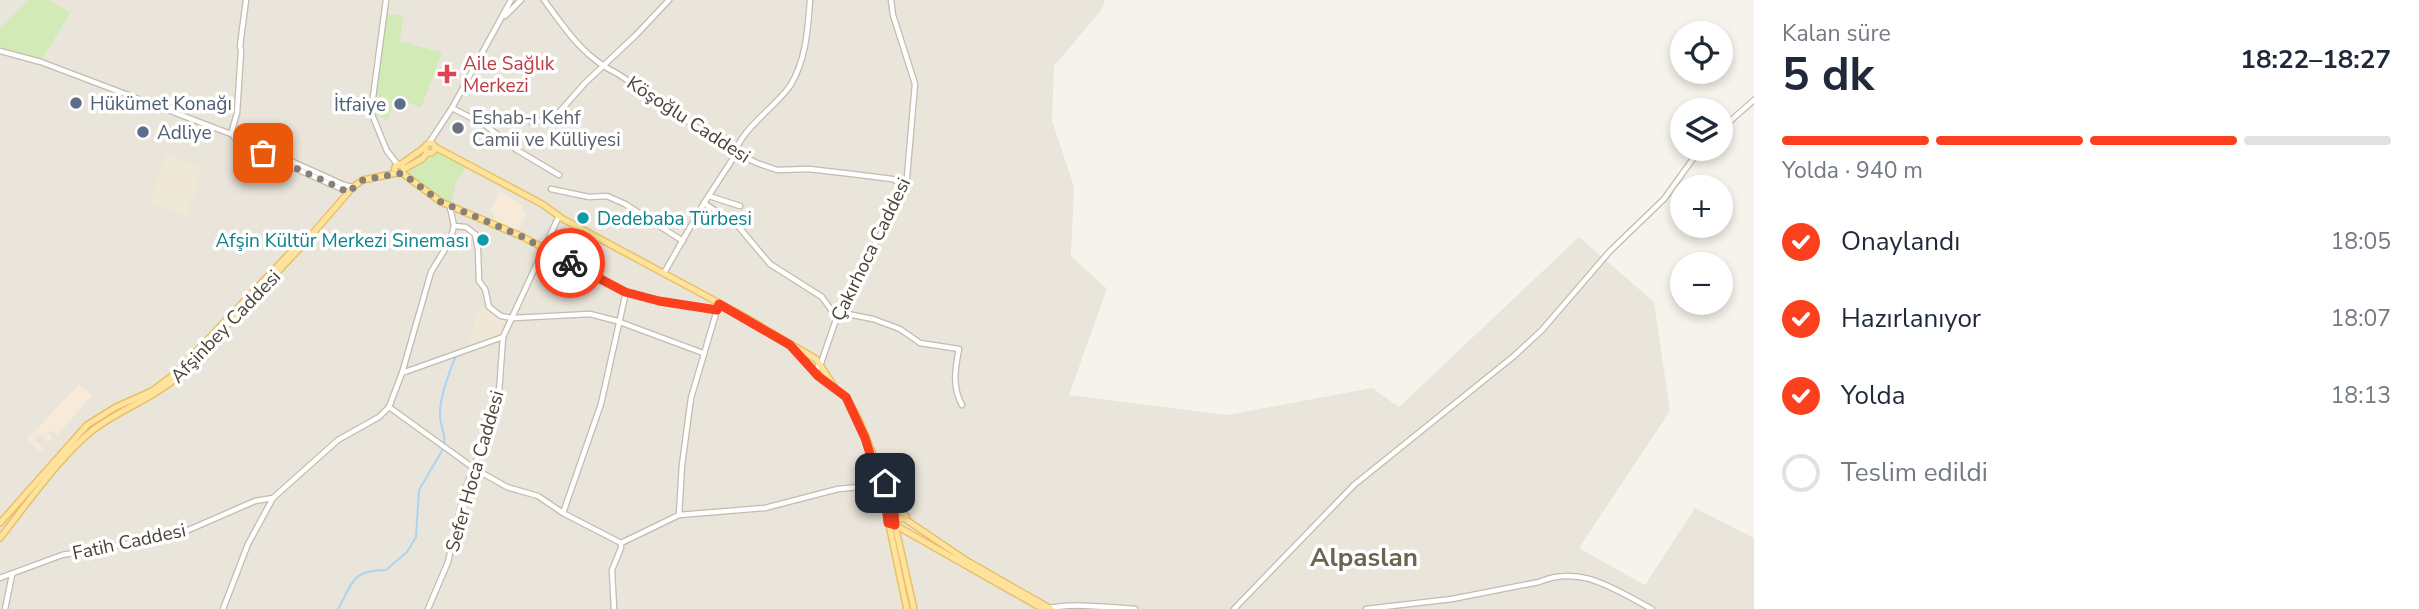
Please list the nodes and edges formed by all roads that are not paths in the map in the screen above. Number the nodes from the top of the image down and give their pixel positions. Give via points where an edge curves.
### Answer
1 (246, 0) edge
2 (386, 0) edge
3 (511, 0) edge
4 (521, 0) edge
5 (544, 0) edge
6 (668, 0) edge
7 (810, 0) edge
8 (891, 0) edge
9 (499, 22) junction
10 (0, 51) edge
11 (601, 66) junction
12 (1754, 100) edge
13 (452, 108) junction
14 (1733, 119) edge
15 (532, 123) dead end
16 (230, 134) junction
17 (430, 147) junction
18 (734, 152) junction
19 (1691, 161) edge
20 (399, 169) junction
21 (559, 175) dead end
22 (905, 185) junction
23 (353, 187) junction
24 (551, 188) dead end
25 (347, 193) junction
26 (709, 196) junction
27 (704, 203) junction
28 (740, 206) dead end
29 (450, 207) junction
30 (559, 216) junction
31 (323, 221) junction
32 (454, 226) junction
33 (683, 241) junction
34 (544, 249) junction
35 (664, 273) junction
36 (625, 292) junction
37 (718, 307) junction
38 (839, 311) junction
39 (513, 318) junction
40 (617, 321) junction
41 (503, 337) junction
42 (790, 345) junction
43 (703, 353) junction
44 (821, 363) junction
45 (814, 372) junction
46 (401, 373) junction
47 (834, 386) junction
48 (962, 405) dead end
49 (389, 407) junction
50 (867, 443) junction
51 (475, 469) junction
52 (880, 485) junction
53 (273, 498) junction
54 (893, 503) junction
55 (563, 513) junction
56 (894, 513) junction
57 (679, 515) junction
58 (906, 516) dead end
59 (887, 520) junction
60 (0, 523) edge
61 (895, 525) junction
62 (0, 538) edge
63 (621, 542) junction
64 (12, 574) junction
65 (0, 578) edge
66 (5, 609) edge
67 (223, 609) edge
68 (429, 609) edge
69 (614, 609) edge
70 (907, 609) edge
71 (914, 609) edge
72 (1047, 609) edge
73 (1135, 609) edge
74 (1234, 609) edge
75 (1366, 609) edge
76 (1652, 609) edge

1 - 16 street via 237,113
2 - 20 street via 371,112
3 - 9 street
4 - 9 street
5 - 11 street, Köşoğlu Caddesi via 578,46
6 - 11 street
7 - 18 street via 805,48 790,85 755,121
8 - 22 street, Çakırhoca Caddesi via 915,84
9 - 13 street
10 - 16 street via 41,62
11 - 15 street via 555,117
11 - 18 street, Köşoğlu Caddesi
12 - 14 street
13 - 17 street
13 - 21 street
16 - 23 street
16 - 25 street via 240,144
17 - 20 main road via 422,159
17 - 30 main road
18 - 22 street, Köşoğlu Caddesi via 777,170 852,174
18 - 26 street
19 - 74 street via 1664,199 1610,251 1542,330 1354,485
20 - 23 main road, Afşinbey Caddesi
20 - 29 main road
22 - 38 street, Çakırhoca Caddesi
23 - 25 main road, Afşinbey Caddesi
24 - 33 street via 589,197 607,196
25 - 31 main road, Afşinbey Caddesi
26 - 27 street
26 - 28 street
27 - 33 street
27 - 38 street via 743,230 771,264 822,297 832,311
29 - 32 street
29 - 34 main road
30 - 34 street, Sefer Hoca Caddesi
30 - 35 main road
31 - 60 main road, Afşinbey Caddesi via 176,373 88,425
31 - 62 main road, Afşinbey Caddesi via 180,375 111,418 75,447
32 - 39 street via 475,234 478,281 489,307
32 - 46 street via 447,248 431,272
33 - 35 street
34 - 36 main road
34 - 39 street, Sefer Hoca Caddesi
35 - 37 main road
36 - 37 main road
36 - 40 street
37 - 42 main road
37 - 43 street
38 - 44 street, Çakırhoca Caddesi
38 - 48 street via 900,329 920,344 959,349 955,390
39 - 40 street via 590,314
39 - 41 street, Sefer Hoca Caddesi
40 - 43 street
40 - 55 street via 601,404
41 - 46 street
41 - 51 street, Sefer Hoca Caddesi via 499,393
42 - 44 main road
42 - 45 main road
43 - 57 street via 691,398
44 - 45 street, Çakırhoca Caddesi
44 - 47 main road
45 - 47 main road
46 - 49 street
47 - 50 main road via 846,397
49 - 51 street
49 - 53 street, Fatih Caddesi via 332,444
50 - 52 main road
50 - 54 main road
51 - 55 street via 538,496
51 - 68 street, Sefer Hoca Caddesi
52 - 57 street via 838,489 765,508
52 - 59 main road
53 - 64 street, Fatih Caddesi via 177,535 62,555
53 - 67 street via 248,544
54 - 56 main road
54 - 58 main road
55 - 63 street
56 - 59 main road via 889,512
56 - 61 main road
56 - 72 main road
57 - 63 street
59 - 61 main road
59 - 70 main road
61 - 71 main road
61 - 72 main road
63 - 69 street via 612,570
64 - 65 street, Fatih Caddesi
64 - 66 street
72 - 73 street via 1062,605
75 - 76 street via 1575,575 1595,580

